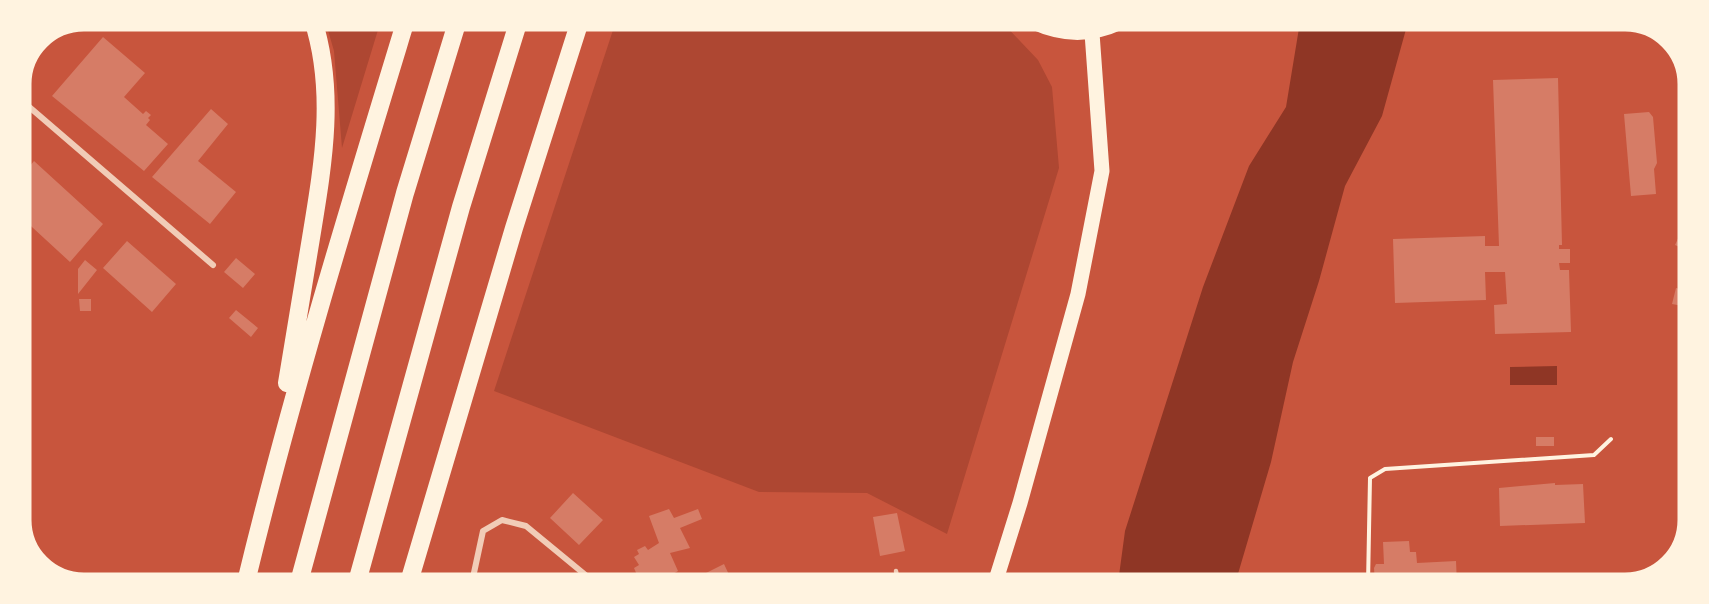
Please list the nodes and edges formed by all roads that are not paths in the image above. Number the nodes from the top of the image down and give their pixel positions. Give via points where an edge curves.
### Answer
1 (315, 30) edge
2 (403, 30) edge
3 (455, 30) edge
4 (516, 30) edge
5 (577, 30) edge
6 (1056, 30) edge
7 (1100, 30) edge
8 (1092, 33) junction
9 (30, 108) edge
10 (213, 265) dead end
11 (273, 470) junction
12 (896, 571) dead end
13 (248, 574) edge
14 (301, 574) edge
15 (359, 574) edge
16 (411, 574) edge
17 (474, 574) edge
18 (584, 574) edge
19 (896, 574) edge
20 (998, 574) edge

1 - 11 highway via 325,75 327,114
2 - 11 highway
3 - 14 highway via 405,193
4 - 15 highway via 461,207
5 - 16 highway
6 - 8 main road
7 - 8 main road
8 - 20 main road via 1102,171 1078,294
9 - 10 street
11 - 13 highway
12 - 19 lane
17 - 18 street via 483,531 502,520 526,526

